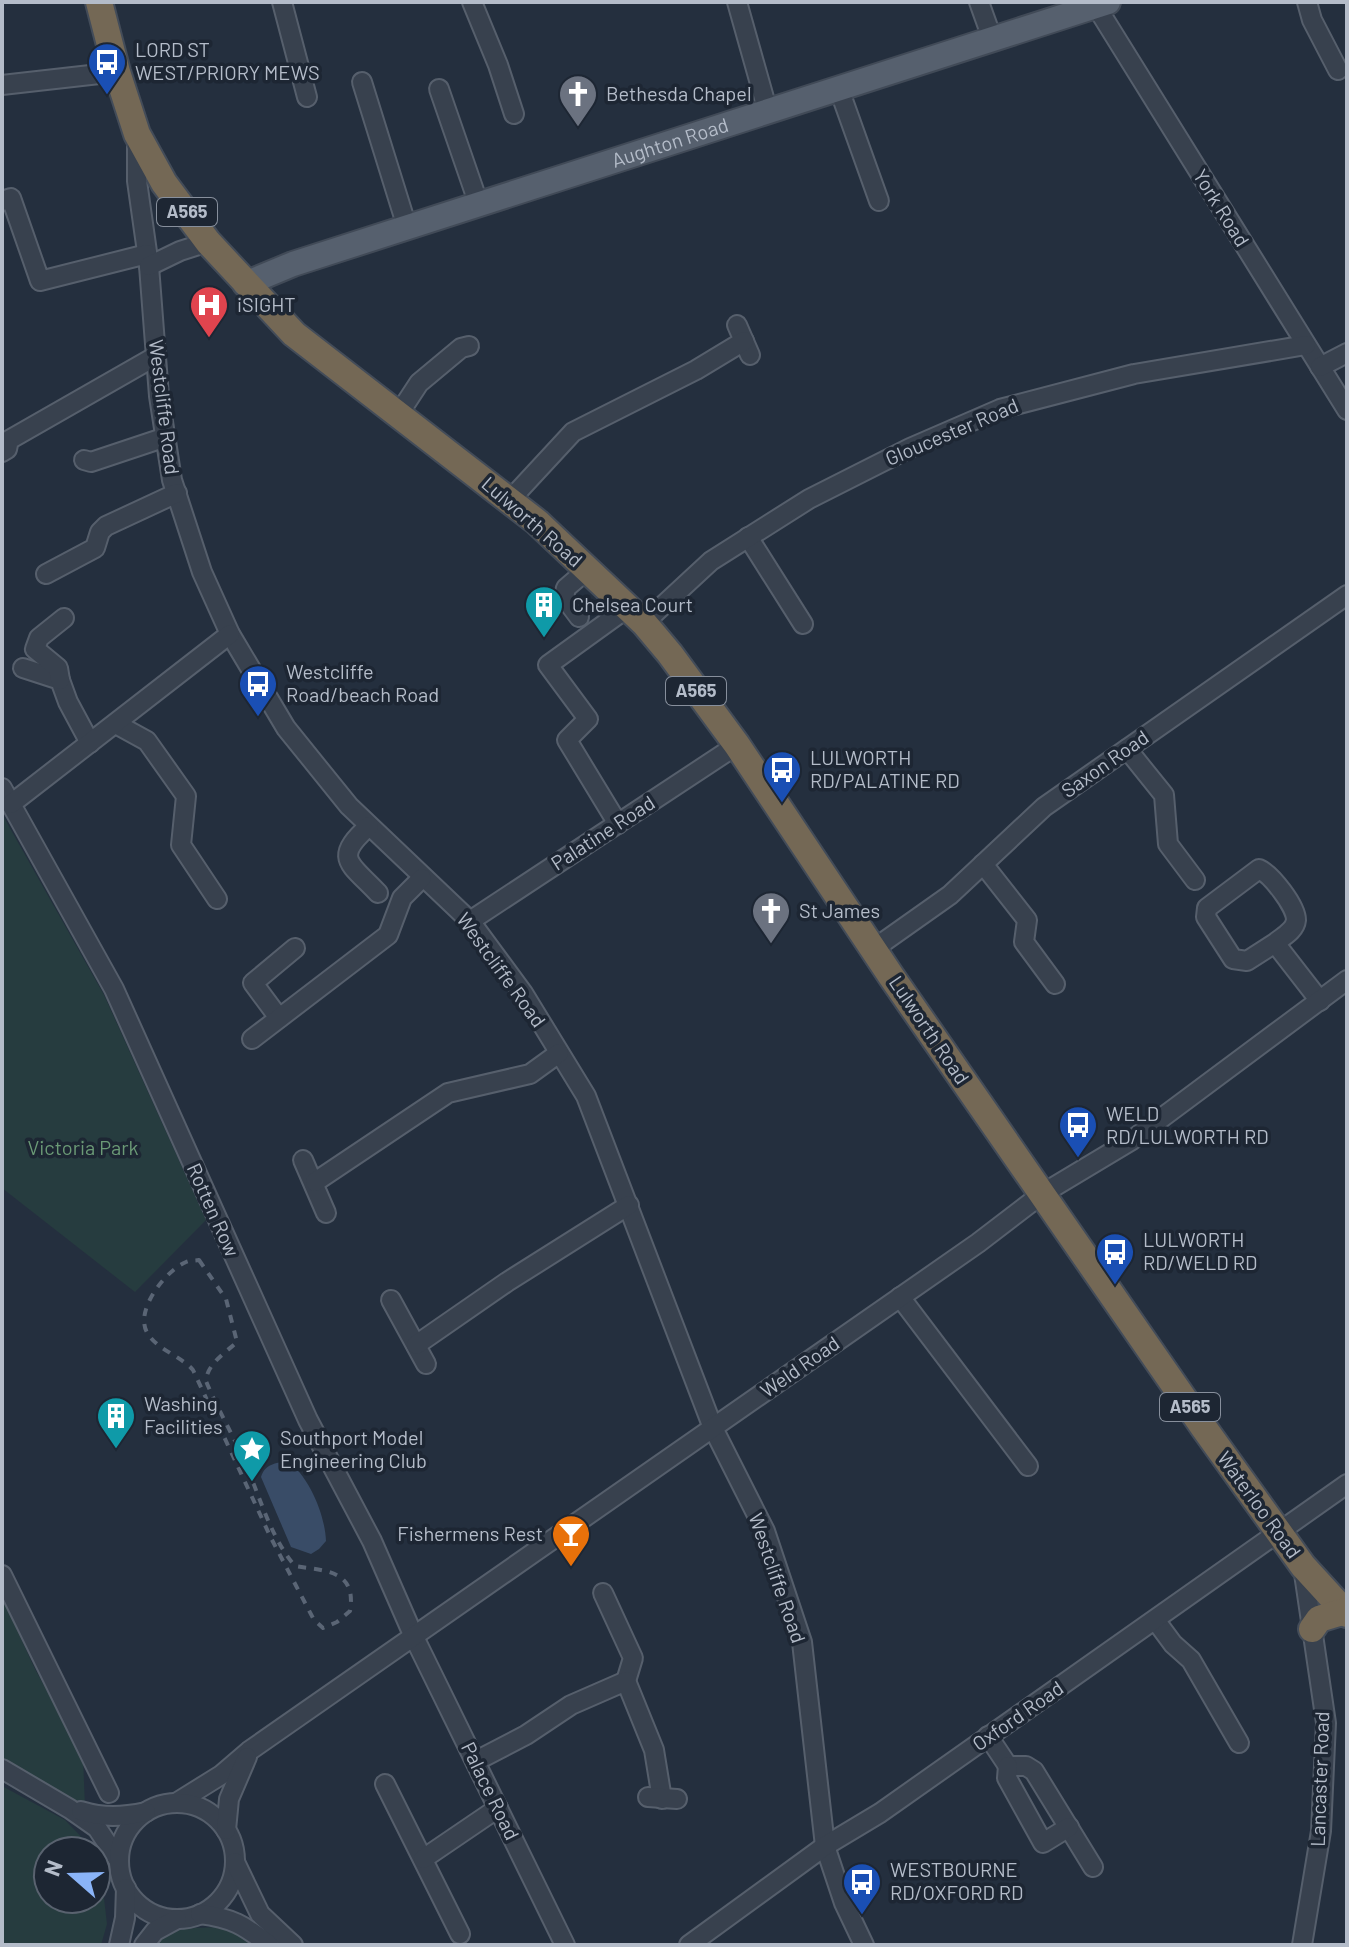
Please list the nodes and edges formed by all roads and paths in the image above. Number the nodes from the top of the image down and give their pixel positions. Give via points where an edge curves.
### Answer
1 (99, 2) edge
2 (282, 2) edge
3 (472, 2) edge
4 (737, 2) edge
5 (979, 2) edge
6 (1307, 2) edge
7 (1102, 4) edge
8 (993, 41) junction
9 (1336, 70) edge
10 (117, 72) junction
11 (362, 82) dead end
12 (2, 85) edge
13 (439, 89) dead end
14 (839, 89) junction
15 (307, 97) dead end
16 (768, 112) junction
17 (514, 114) dead end
18 (137, 134) junction
19 (2, 201) edge
20 (879, 201) dead end
21 (479, 205) junction
22 (407, 227) junction
23 (208, 242) junction
24 (148, 260) junction
25 (245, 284) junction
26 (744, 340) dead end
27 (1306, 345) junction
28 (469, 346) dead end
29 (1347, 353) edge
30 (156, 356) junction
31 (1320, 367) junction
32 (1347, 410) edge
33 (398, 415) junction
34 (166, 437) junction
35 (2, 452) edge
36 (84, 460) dead end
37 (177, 493) junction
38 (510, 500) junction
39 (748, 537) junction
40 (587, 570) junction
41 (46, 574) dead end
42 (1347, 595) edge
43 (635, 616) junction
44 (579, 617) dead end
45 (64, 618) dead end
46 (803, 624) dead end
47 (230, 634) junction
48 (23, 668) dead end
49 (60, 680) junction
50 (116, 724) junction
51 (90, 743) junction
52 (737, 745) junction
53 (1127, 749) junction
54 (6, 796) edge
55 (618, 824) junction
56 (369, 826) junction
57 (983, 864) junction
58 (422, 878) junction
59 (1195, 880) dead end
60 (378, 893) dead end
61 (217, 899) dead end
62 (470, 921) junction
63 (1275, 943) junction
64 (295, 948) dead end
65 (875, 948) junction
66 (1347, 980) edge
67 (1055, 984) dead end
68 (1320, 1001) junction
69 (279, 1018) junction
70 (252, 1039) dead end
71 (559, 1053) junction
72 (303, 1160) dead end
73 (315, 1182) junction
74 (1042, 1194) junction
75 (629, 1205) junction
76 (326, 1213) dead end
77 (900, 1297) junction
78 (391, 1300) dead end
79 (416, 1345) junction
80 (426, 1364) dead end
81 (713, 1428) junction
82 (1028, 1466) dead end
83 (1347, 1484) edge
84 (1278, 1533) junction
85 (1303, 1566) junction
86 (2, 1575) edge
87 (602, 1592) dead end
88 (1346, 1612) edge
89 (1156, 1621) junction
90 (1312, 1629) junction
91 (414, 1637) junction
92 (626, 1681) junction
93 (988, 1736) junction
94 (1239, 1743) dead end
95 (249, 1751) junction
96 (476, 1761) junction
97 (1008, 1766) junction
98 (2, 1769) edge
99 (385, 1784) dead end
100 (109, 1793) dead end
101 (662, 1798) dead end
102 (176, 1803) junction
103 (498, 1808) junction
104 (70, 1809) junction
105 (146, 1812) junction
106 (1069, 1827) junction
107 (226, 1830) junction
108 (825, 1846) junction
109 (423, 1859) junction
110 (119, 1861) junction
111 (235, 1862) junction
112 (1093, 1867) dead end
113 (126, 1888) junction
114 (200, 1914) junction
115 (177, 1919) junction
116 (460, 1934) dead end
117 (119, 1945) edge
118 (144, 1945) edge
119 (269, 1945) edge
120 (293, 1945) edge
121 (565, 1945) edge
122 (689, 1945) edge
123 (864, 1945) edge
124 (1302, 1945) edge

1 - 10 highway, A565
2 - 15 street
3 - 17 street
4 - 16 street
5 - 8 street
6 - 9 street
7 - 8 main road, Aughton Road
7 - 27 street, York Road
8 - 14 main road, Aughton Road
10 - 12 street
10 - 18 highway, A565
11 - 22 street
13 - 21 street
14 - 16 main road, Aughton Road
14 - 20 street
16 - 21 main road, Aughton Road
18 - 23 highway, Lulworth Road / A565 via 151,163
18 - 24 street, Westcliffe Road via 137,181
19 - 24 street via 11,198 40,281
21 - 22 main road, Aughton Road
22 - 25 main road, Aughton Road
23 - 24 street
23 - 25 highway, Lulworth Road / A565
24 - 30 street, Westcliffe Road
25 - 33 highway, Lulworth Road / A565 via 294,334
26 - 38 street via 573,432
27 - 31 street, York Road
27 - 39 street, Gloucester Road via 1134,374 1000,409 821,492
28 - 33 street via 419,383
29 - 31 street
30 - 34 street, Westcliffe Road
30 - 35 street via 9,440
31 - 32 street, York Road
33 - 38 highway, Lulworth Road / A565
34 - 36 street
34 - 37 street, Westcliffe Road
37 - 41 street via 106,526 95,548
37 - 47 street, Westcliffe Road via 202,572
38 - 40 highway, Lulworth Road / A565
39 - 43 street, Gloucester Road
39 - 46 street
40 - 43 highway, Lulworth Road / A565
40 - 44 street via 566,588 564,597
42 - 53 street, Saxon Road
43 - 52 highway, Lulworth Road / A565
43 - 55 street, Gloucester Road via 548,665 588,719 567,740
45 - 49 street via 39,638 35,649 58,668
47 - 50 street
47 - 56 street, Westcliffe Road via 286,728
48 - 49 street
49 - 51 street
50 - 51 street
50 - 61 street via 147,741 186,796 181,845
51 - 54 street
52 - 55 street, Palatine Road
52 - 65 highway, Lulworth Road / A565
53 - 57 street, Saxon Road via 1044,807
53 - 59 street via 1164,795 1168,844
54 - 91 street, Rotten Row via 114,989 308,1420 372,1541
55 - 62 street, Palatine Road
56 - 58 street, Westcliffe Road
56 - 60 street via 350,842 347,852 349,862
57 - 65 street, Saxon Road via 950,895
57 - 67 street via 1027,920 1024,942
58 - 62 street, Westcliffe Road
58 - 69 street via 402,898 388,935
62 - 71 street, Westcliffe Road
63 - 63 street via 1247,961 1233,959 1206,917 1207,908 1259,869 1264,871 1287,900 1296,922
63 - 68 street
64 - 69 street via 253,983
65 - 74 highway, Lulworth Road / A565
66 - 68 street, Weld Road
68 - 74 street, Weld Road via 1132,1140
69 - 70 street
71 - 73 street via 530,1074 448,1093
71 - 75 street, Westcliffe Road via 586,1096
72 - 73 street
73 - 76 street
74 - 77 street, Weld Road
74 - 84 highway, Waterloo Road / A565
75 - 79 street
75 - 81 street, Westcliffe Road
77 - 81 street, Weld Road
77 - 82 street
78 - 79 street
79 - 80 street
81 - 91 street, Weld Road
81 - 108 street, Westcliffe Road via 765,1531 802,1642
83 - 84 street, Oxford Road
84 - 85 highway, Waterloo Road / A565
84 - 89 street, Oxford Road
85 - 88 highway, Waterloo Road / A565
85 - 90 street, Lancaster Road
86 - 100 street
87 - 92 street via 633,1658
88 - 90 highway via 1319,1619
89 - 93 street, Oxford Road
89 - 94 street via 1191,1660
90 - 124 street, Lancaster Road via 1326,1723 1321,1831
91 - 95 street, Weld Road
91 - 96 street, Palace Road
92 - 96 street via 571,1705
92 - 101 street via 654,1750
93 - 97 street
93 - 108 street, Oxford Road
95 - 102 street, Weld Road
95 - 107 street via 229,1799
96 - 103 street, Palace Road
97 - 106 street via 1034,1771
97 - 106 street via 1007,1778 1043,1843
98 - 104 street
99 - 109 street
102 - 105 street
102 - 107 street via 205,1810
103 - 109 street
103 - 121 street, Palace Road
104 - 105 street via 100,1817
104 - 110 street via 97,1828
105 - 110 street via 129,1829
106 - 112 street
107 - 111 street
108 - 122 street, Oxford Road
108 - 123 street, Westcliffe Road
109 - 116 street
110 - 113 street
111 - 114 street via 225,1893
111 - 120 street via 260,1914
113 - 115 street via 150,1913
113 - 117 street
114 - 115 street
114 - 119 street via 227,1917
115 - 118 street via 155,1931

